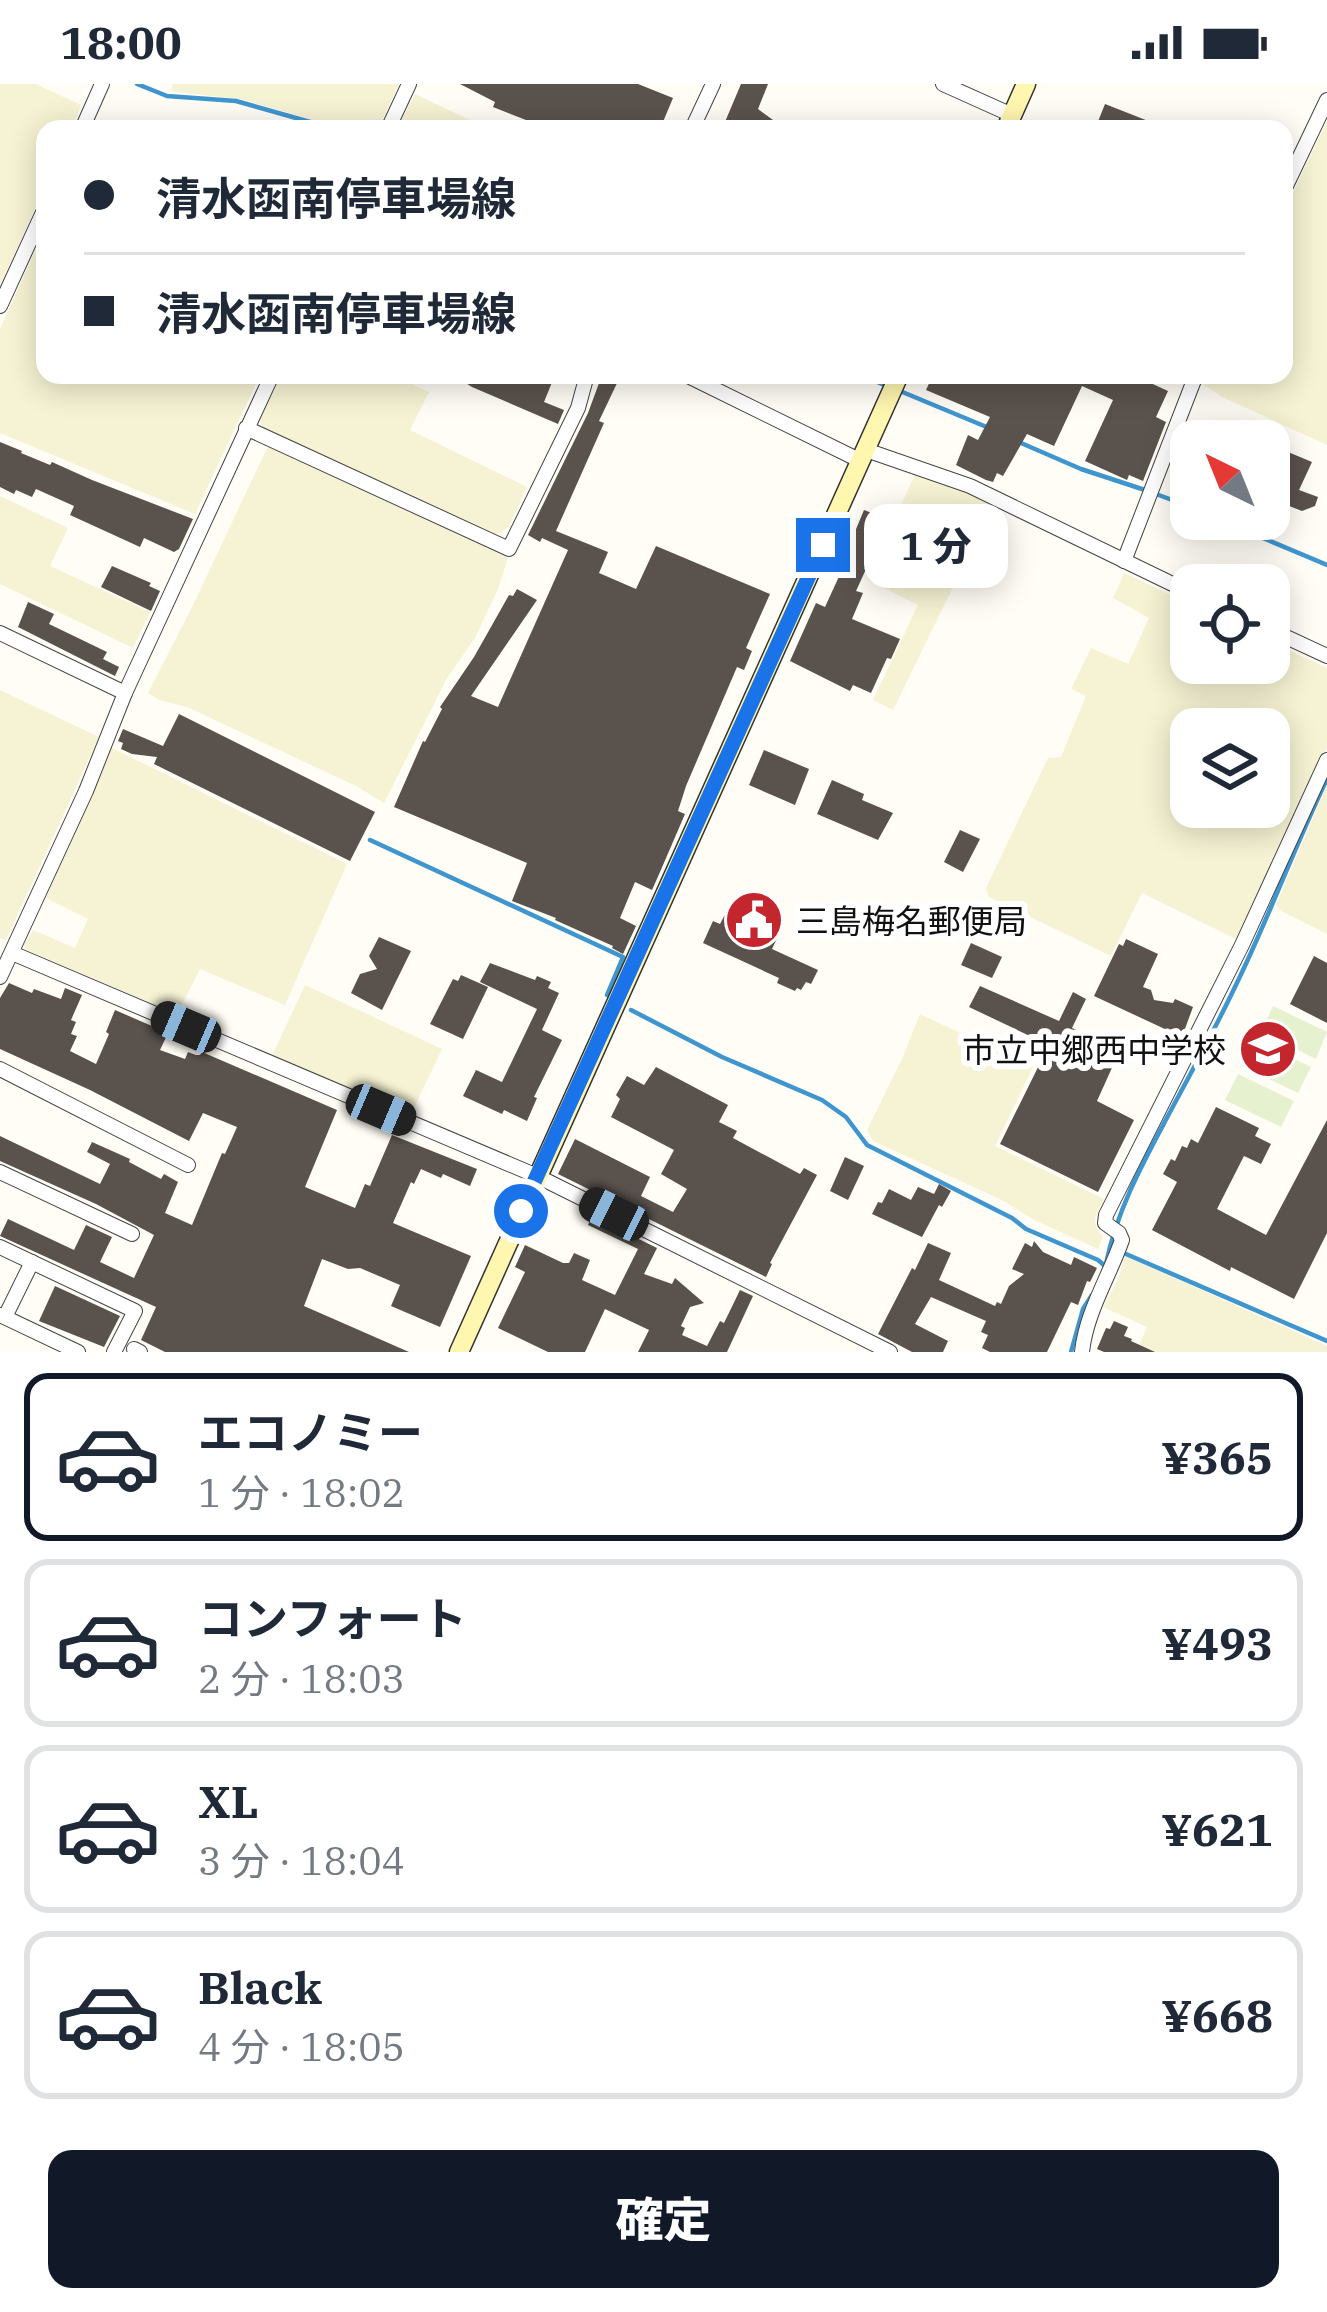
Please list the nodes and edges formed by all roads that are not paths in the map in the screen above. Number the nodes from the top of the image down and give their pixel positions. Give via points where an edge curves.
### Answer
1 (102, 84) edge
2 (409, 84) edge
3 (713, 84) edge
4 (943, 84) edge
5 (1026, 84) edge
6 (1327, 100) edge
7 (86, 120) edge
8 (392, 120) edge
9 (696, 120) edge
10 (1006, 120) edge
11 (1010, 120) edge
12 (1293, 171) edge
13 (36, 228) edge
14 (0, 306) edge
15 (268, 384) edge
16 (585, 384) edge
17 (706, 384) edge
18 (895, 384) edge
19 (1193, 384) edge
20 (246, 428) junction
21 (864, 456) junction
22 (1124, 561) junction
23 (1170, 582) edge
24 (0, 633) edge
25 (1290, 639) edge
26 (1327, 656) edge
27 (125, 693) junction
28 (1327, 760) edge
29 (12, 953) junction
30 (0, 976) edge
31 (0, 1069) edge
32 (188, 1165) dead end
33 (0, 1172) edge
34 (537, 1176) junction
35 (132, 1234) dead end
36 (0, 1247) edge
37 (32, 1262) junction
38 (2, 1316) edge
39 (78, 1352) edge
40 (114, 1352) edge
41 (459, 1352) edge
42 (890, 1352) edge
43 (1082, 1352) edge

1 - 7 street
2 - 8 street
3 - 9 street
4 - 10 street
5 - 11 main road
6 - 12 street
13 - 14 street
15 - 20 street
16 - 20 street via 509,548
17 - 21 street
18 - 21 main road
19 - 22 street
20 - 27 street
21 - 22 street via 970,486
21 - 34 main road
22 - 23 street
24 - 27 street
25 - 26 street
27 - 29 street
28 - 43 street via 1106,1214 1122,1240
29 - 30 street
29 - 34 street
31 - 32 street
33 - 35 street
34 - 41 main road
34 - 42 street
36 - 37 street
37 - 38 street
37 - 40 street via 136,1311
38 - 39 street

